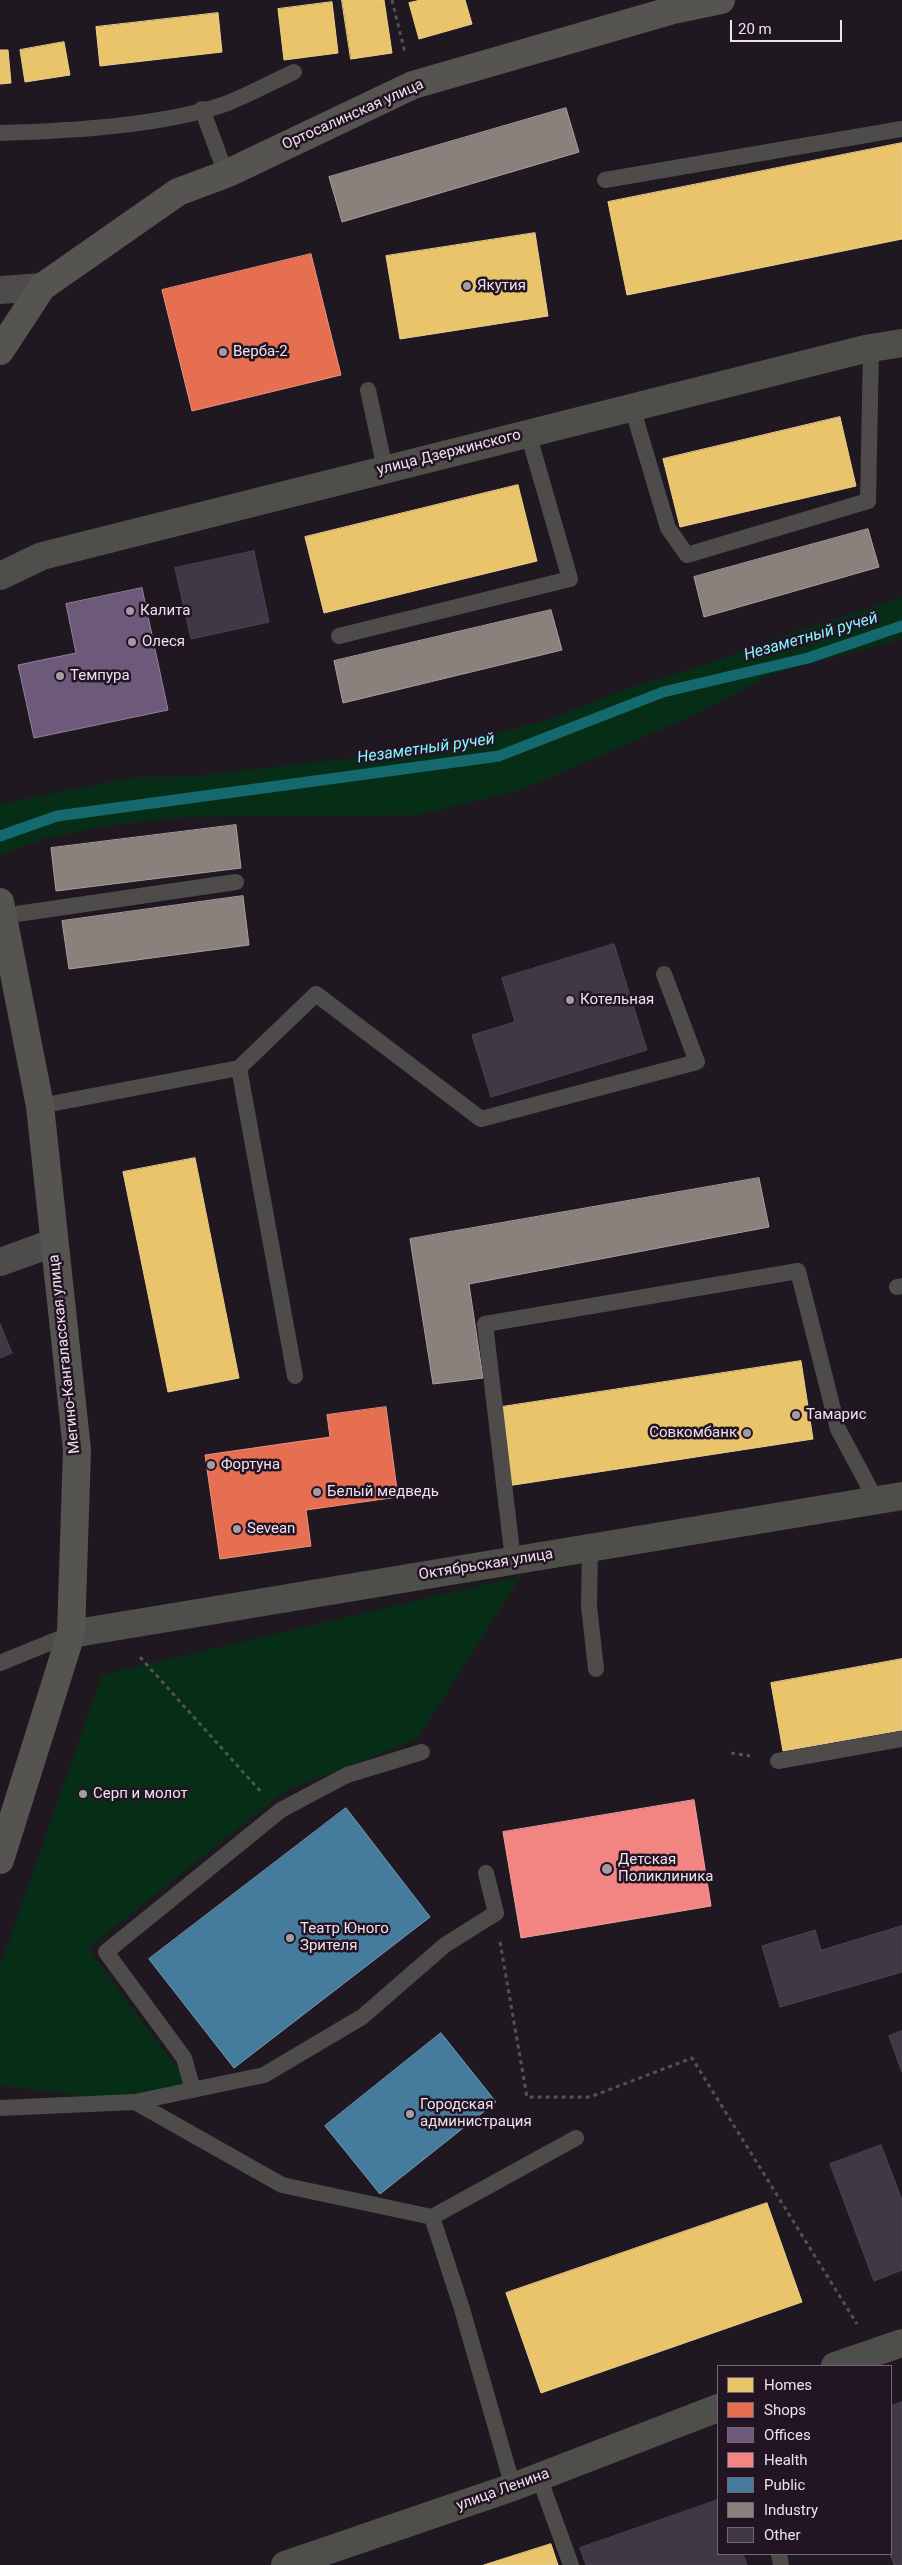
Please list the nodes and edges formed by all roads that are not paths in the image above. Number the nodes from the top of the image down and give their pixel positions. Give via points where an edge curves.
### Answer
1 (721, 0) edge
2 (294, 72) dead end
3 (202, 109) junction
4 (902, 129) edge
5 (0, 133) edge
6 (226, 174) junction
7 (605, 180) dead end
8 (42, 287) junction
9 (0, 290) edge
10 (902, 344) edge
11 (871, 348) junction
12 (0, 350) edge
13 (368, 390) dead end
14 (632, 407) junction
15 (528, 433) junction
16 (385, 470) junction
17 (0, 576) edge
18 (338, 636) dead end
19 (236, 882) dead end
20 (1, 909) edge
21 (664, 974) dead end
22 (239, 1068) junction
23 (40, 1106) junction
24 (53, 1243) junction
25 (0, 1262) edge
26 (295, 1376) dead end
27 (889, 1498) edge
28 (590, 1548) junction
29 (513, 1560) junction
30 (71, 1634) junction
31 (3, 1665) edge
32 (596, 1669) dead end
33 (902, 1739) edge
34 (422, 1752) dead end
35 (778, 1761) dead end
36 (0, 1860) edge
37 (486, 1873) dead end
38 (194, 2090) junction
39 (135, 2102) junction
40 (0, 2108) edge
41 (576, 2138) dead end
42 (432, 2217) junction
43 (902, 2343) edge
44 (838, 2365) edge
45 (717, 2408) edge
46 (539, 2477) junction
47 (513, 2487) junction
48 (285, 2565) edge
49 (571, 2565) edge

1 - 6 main road, Ортосалинская улица via 673,10 413,85
2 - 3 lane via 228,103
3 - 5 lane via 160,119
3 - 6 lane
4 - 7 lane
6 - 8 main road, Ортосалинская улица via 178,192
8 - 9 street
8 - 12 main road, Ортосалинская улица
10 - 11 main road, улица Дзержинского
11 - 14 main road, улица Дзержинского
11 - 14 lane via 868,500 687,555 668,528
13 - 16 lane
14 - 15 main road, улица Дзержинского
15 - 16 main road, улица Дзержинского
15 - 18 lane via 570,579
16 - 17 main road, улица Дзержинского via 42,556
19 - 20 lane
20 - 23 main road, Мегино-Кангаласская улица
21 - 22 lane via 697,1062 481,1119 316,994
22 - 23 lane
22 - 26 lane
23 - 24 main road, Мегино-Кангаласская улица
24 - 25 street
24 - 30 main road, Мегино-Кангаласская улица via 77,1450
27 - 28 main road, Октябрьская улица
27 - 29 lane via 838,1429 798,1271 485,1324
28 - 29 main road, Октябрьская улица
28 - 32 lane via 589,1606
29 - 30 main road, Октябрьская улица
30 - 31 lane
30 - 36 main road, Мегино-Кангаласская улица
33 - 35 lane
34 - 38 lane via 347,1775 278,1812 106,1952 184,2058
37 - 38 lane via 496,1913 445,1945 362,2017 264,2074
38 - 39 lane
39 - 40 lane
39 - 42 lane via 282,2184
41 - 42 lane
42 - 47 lane
43 - 44 main road
45 - 46 main road, улица Ленина
46 - 47 main road, улица Ленина
46 - 49 lane
47 - 48 main road, улица Ленина

